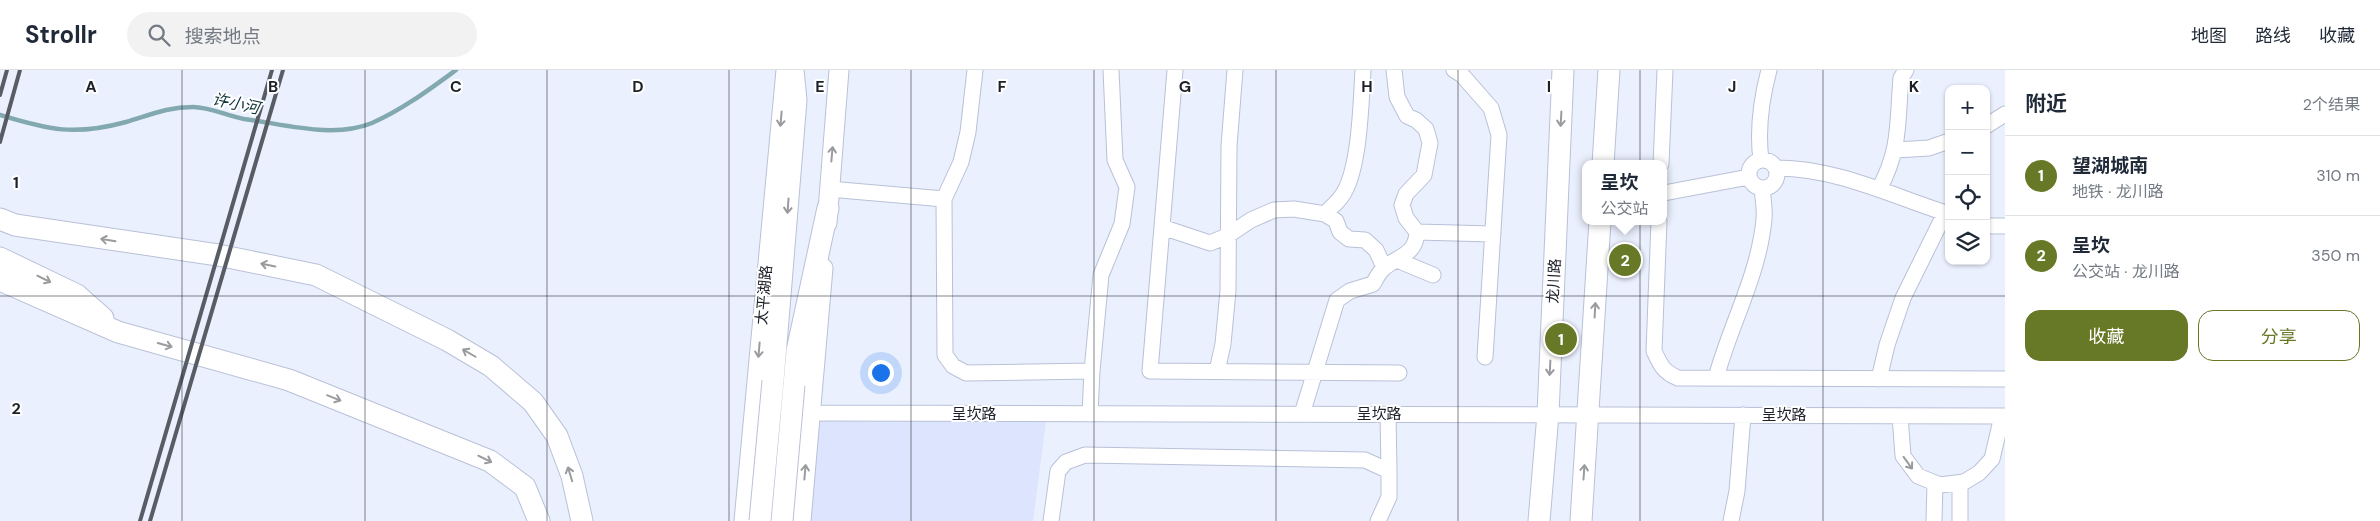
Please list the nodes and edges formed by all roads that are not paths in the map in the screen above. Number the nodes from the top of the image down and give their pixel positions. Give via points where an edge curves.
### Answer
1 (786, 70) edge
2 (793, 70) edge
3 (839, 70) edge
4 (974, 70) edge
5 (1111, 70) edge
6 (1175, 70) edge
7 (1235, 70) edge
8 (1363, 70) edge
9 (1394, 70) edge
10 (1454, 70) edge
11 (1564, 70) edge
12 (1609, 70) edge
13 (1664, 70) edge
14 (1769, 70) edge
15 (1906, 70) edge
16 (2005, 114) edge
17 (1990, 123) edge
18 (1945, 142) edge
19 (1896, 150) junction
20 (1604, 160) edge
21 (1661, 160) edge
22 (1761, 160) junction
23 (1776, 168) junction
24 (1749, 177) junction
25 (1762, 188) junction
26 (1879, 189) junction
27 (1667, 192) edge
28 (829, 198) junction
29 (944, 199) junction
30 (1945, 213) edge
31 (1324, 214) junction
32 (1945, 218) edge
33 (5, 223) edge
34 (1600, 225) edge
35 (1658, 225) edge
36 (1990, 226) edge
37 (2005, 226) edge
38 (1162, 227) junction
39 (1417, 232) junction
40 (1493, 234) junction
41 (1227, 236) junction
42 (0, 258) edge
43 (1391, 264) junction
44 (1433, 275) dead end
45 (0, 280) edge
46 (118, 332) junction
47 (1485, 357) dead end
48 (1092, 371) junction
49 (1217, 371) junction
50 (1315, 371) junction
51 (1398, 373) dead end
52 (1716, 378) junction
53 (1879, 379) junction
54 (2005, 379) edge
55 (784, 383) junction
56 (754, 408) junction
57 (810, 414) junction
58 (1090, 414) junction
59 (1302, 414) junction
60 (1388, 414) junction
61 (1548, 414) junction
62 (1588, 414) junction
63 (1743, 415) junction
64 (1900, 416) junction
65 (2004, 416) edge
66 (1389, 470) junction
67 (1935, 483) junction
68 (1960, 483) junction
69 (538, 521) edge
70 (582, 521) edge
71 (744, 521) edge
72 (760, 521) edge
73 (782, 521) edge
74 (801, 521) edge
75 (1051, 521) edge
76 (1378, 521) edge
77 (1539, 521) edge
78 (1580, 521) edge
79 (1731, 521) edge
80 (1934, 521) edge
81 (1960, 521) edge

1 -> 56 main road, 太平湖路
2 -> 55 highway via 796,100
28 -> 3 main road
4 - 29 street via 961,162
5 - 48 street via 1115,160 1127,187 1122,224 1101,275
6 - 38 street
7 - 41 street
8 - 31 street via 1359,137 1352,170 1342,196
9 - 39 street via 1397,97 1407,116 1426,130 1430,143 1424,174 1406,194 1402,205 1406,218
10 - 40 street via 1491,108 1499,135
11 -> 61 highway, 龙川路
12 - 20 highway
13 - 21 street
14 - 22 street via 1760,102
15 - 19 street via 1901,78
16 - 17 street
18 - 19 street via 1929,148
19 - 26 street
22 - 23 street via 1770,161
22 - 24 street via 1750,168
23 - 25 street via 1775,182
23 - 26 street via 1797,168
24 - 25 street via 1754,185
24 - 27 street
25 - 52 street via 1764,218 1760,244
26 - 30 street
28 - 29 street
28 - 55 highway via 797,351
28 - 57 main road
29 - 48 street via 945,355 953,366 966,373
31 - 41 street via 1274,210
31 - 43 street via 1336,221 1340,232 1349,239 1365,240
32 - 53 street via 1903,298
70 -> 33 highway via 572,476 557,436 533,402 491,366 454,344 316,275 218,255
62 -> 34 highway
35 - 52 street via 1654,351 1667,374 1678,378
36 - 37 street
38 - 41 street via 1210,243
38 - 49 street via 1150,371
39 - 40 street
39 - 43 street via 1414,246
40 - 47 street
41 - 49 street via 1228,291
42 -> 46 highway via 77,295
43 - 44 street
43 - 50 street via 1373,284 1350,291 1337,300
45 - 46 highway
46 -> 69 highway via 289,380 490,461 525,487
48 - 58 street
49 - 50 street
50 - 51 street
50 - 59 street
52 - 53 street
53 - 54 street
55 - 72 highway, bridge
55 - 73 highway, bridge
56 - 57 street, 呈坎路
56 - 71 main road, 太平湖路
57 - 58 street, 呈坎路
74 -> 57 main road
58 - 59 street, 呈坎路
59 - 60 street, 呈坎路
60 - 61 street, 呈坎路
60 - 66 street
61 - 62 street, 呈坎路
61 - 77 highway, 龙川路
62 - 63 street, 呈坎路
78 -> 62 highway
63 - 64 street, 呈坎路
63 - 79 street via 1737,491
64 - 65 street, 呈坎路
64 -> 67 street via 1903,456 1918,476
65 - 68 street via 1992,459 1979,473
66 - 75 street via 1365,460 1085,455 1066,462 1058,472
66 - 76 street via 1389,497
67 - 68 street
67 - 80 street
68 - 81 street

